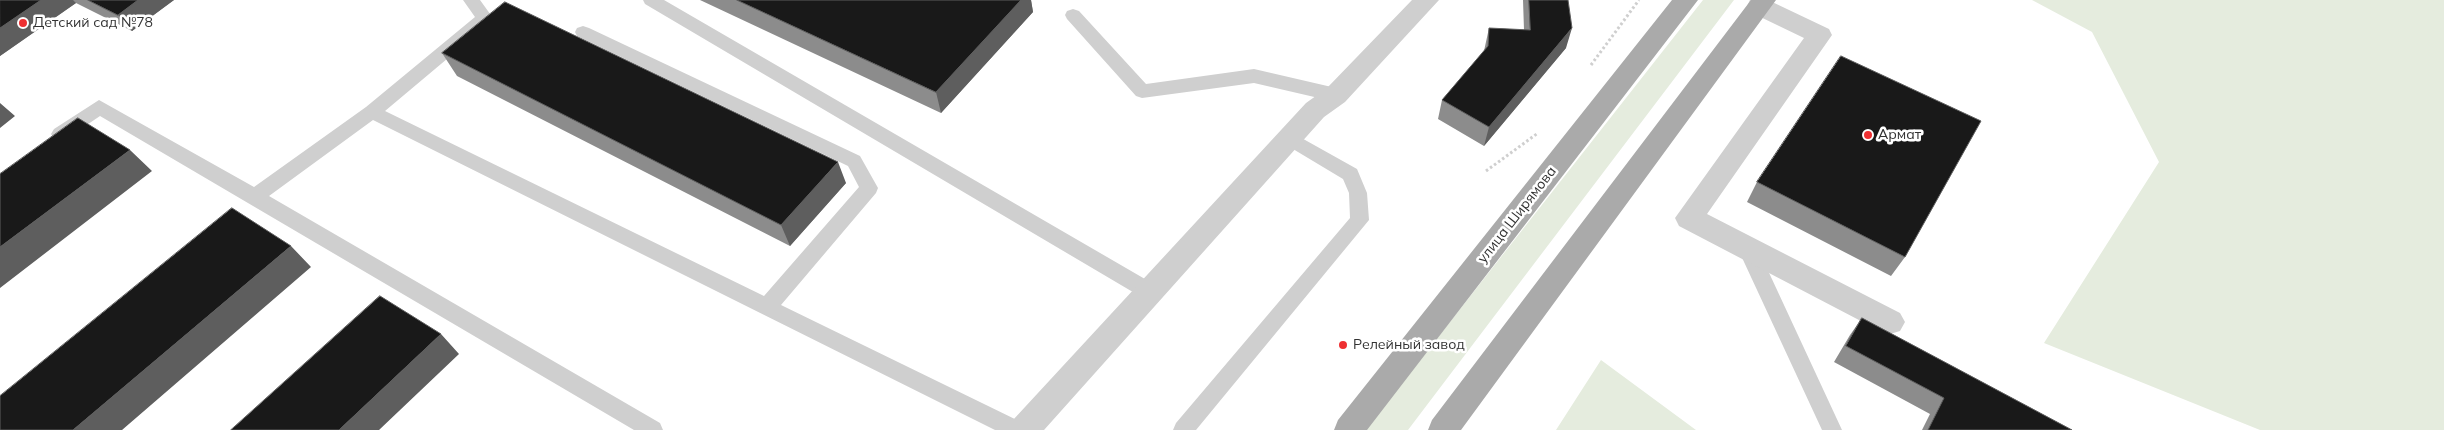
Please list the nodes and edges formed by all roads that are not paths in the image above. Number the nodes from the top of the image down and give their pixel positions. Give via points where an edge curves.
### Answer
1 (472, 0) edge
2 (652, 0) edge
3 (1427, 0) edge
4 (1686, 0) edge
5 (1762, 3) edge
6 (1073, 15) dead end
7 (583, 32) dead end
8 (1336, 95) junction
9 (372, 112) junction
10 (1290, 138) junction
11 (46, 144) edge
12 (256, 195) junction
13 (1748, 249) junction
14 (1150, 292) junction
15 (767, 307) junction
16 (1890, 322) dead end
17 (653, 430) edge
18 (1016, 430) edge
19 (1024, 430) edge
20 (1183, 430) edge
21 (1349, 430) edge
22 (1443, 430) edge
23 (1832, 430) edge

1 - 9 lane via 485,18
2 - 14 lane
3 - 8 street
4 - 21 main road, улица Ширямова
5 - 13 street via 1820,35 1689,218
5 - 22 main road
6 - 8 lane via 1142,91 1254,76
7 - 15 lane via 854,161 869,188
8 - 10 street via 1315,110
9 - 12 lane
9 - 15 lane
10 - 14 street
10 - 20 lane via 1351,174 1358,193 1360,220
11 - 12 lane via 98,107
12 - 17 lane
13 - 16 street
13 - 23 lane
14 - 19 street
15 - 18 lane

